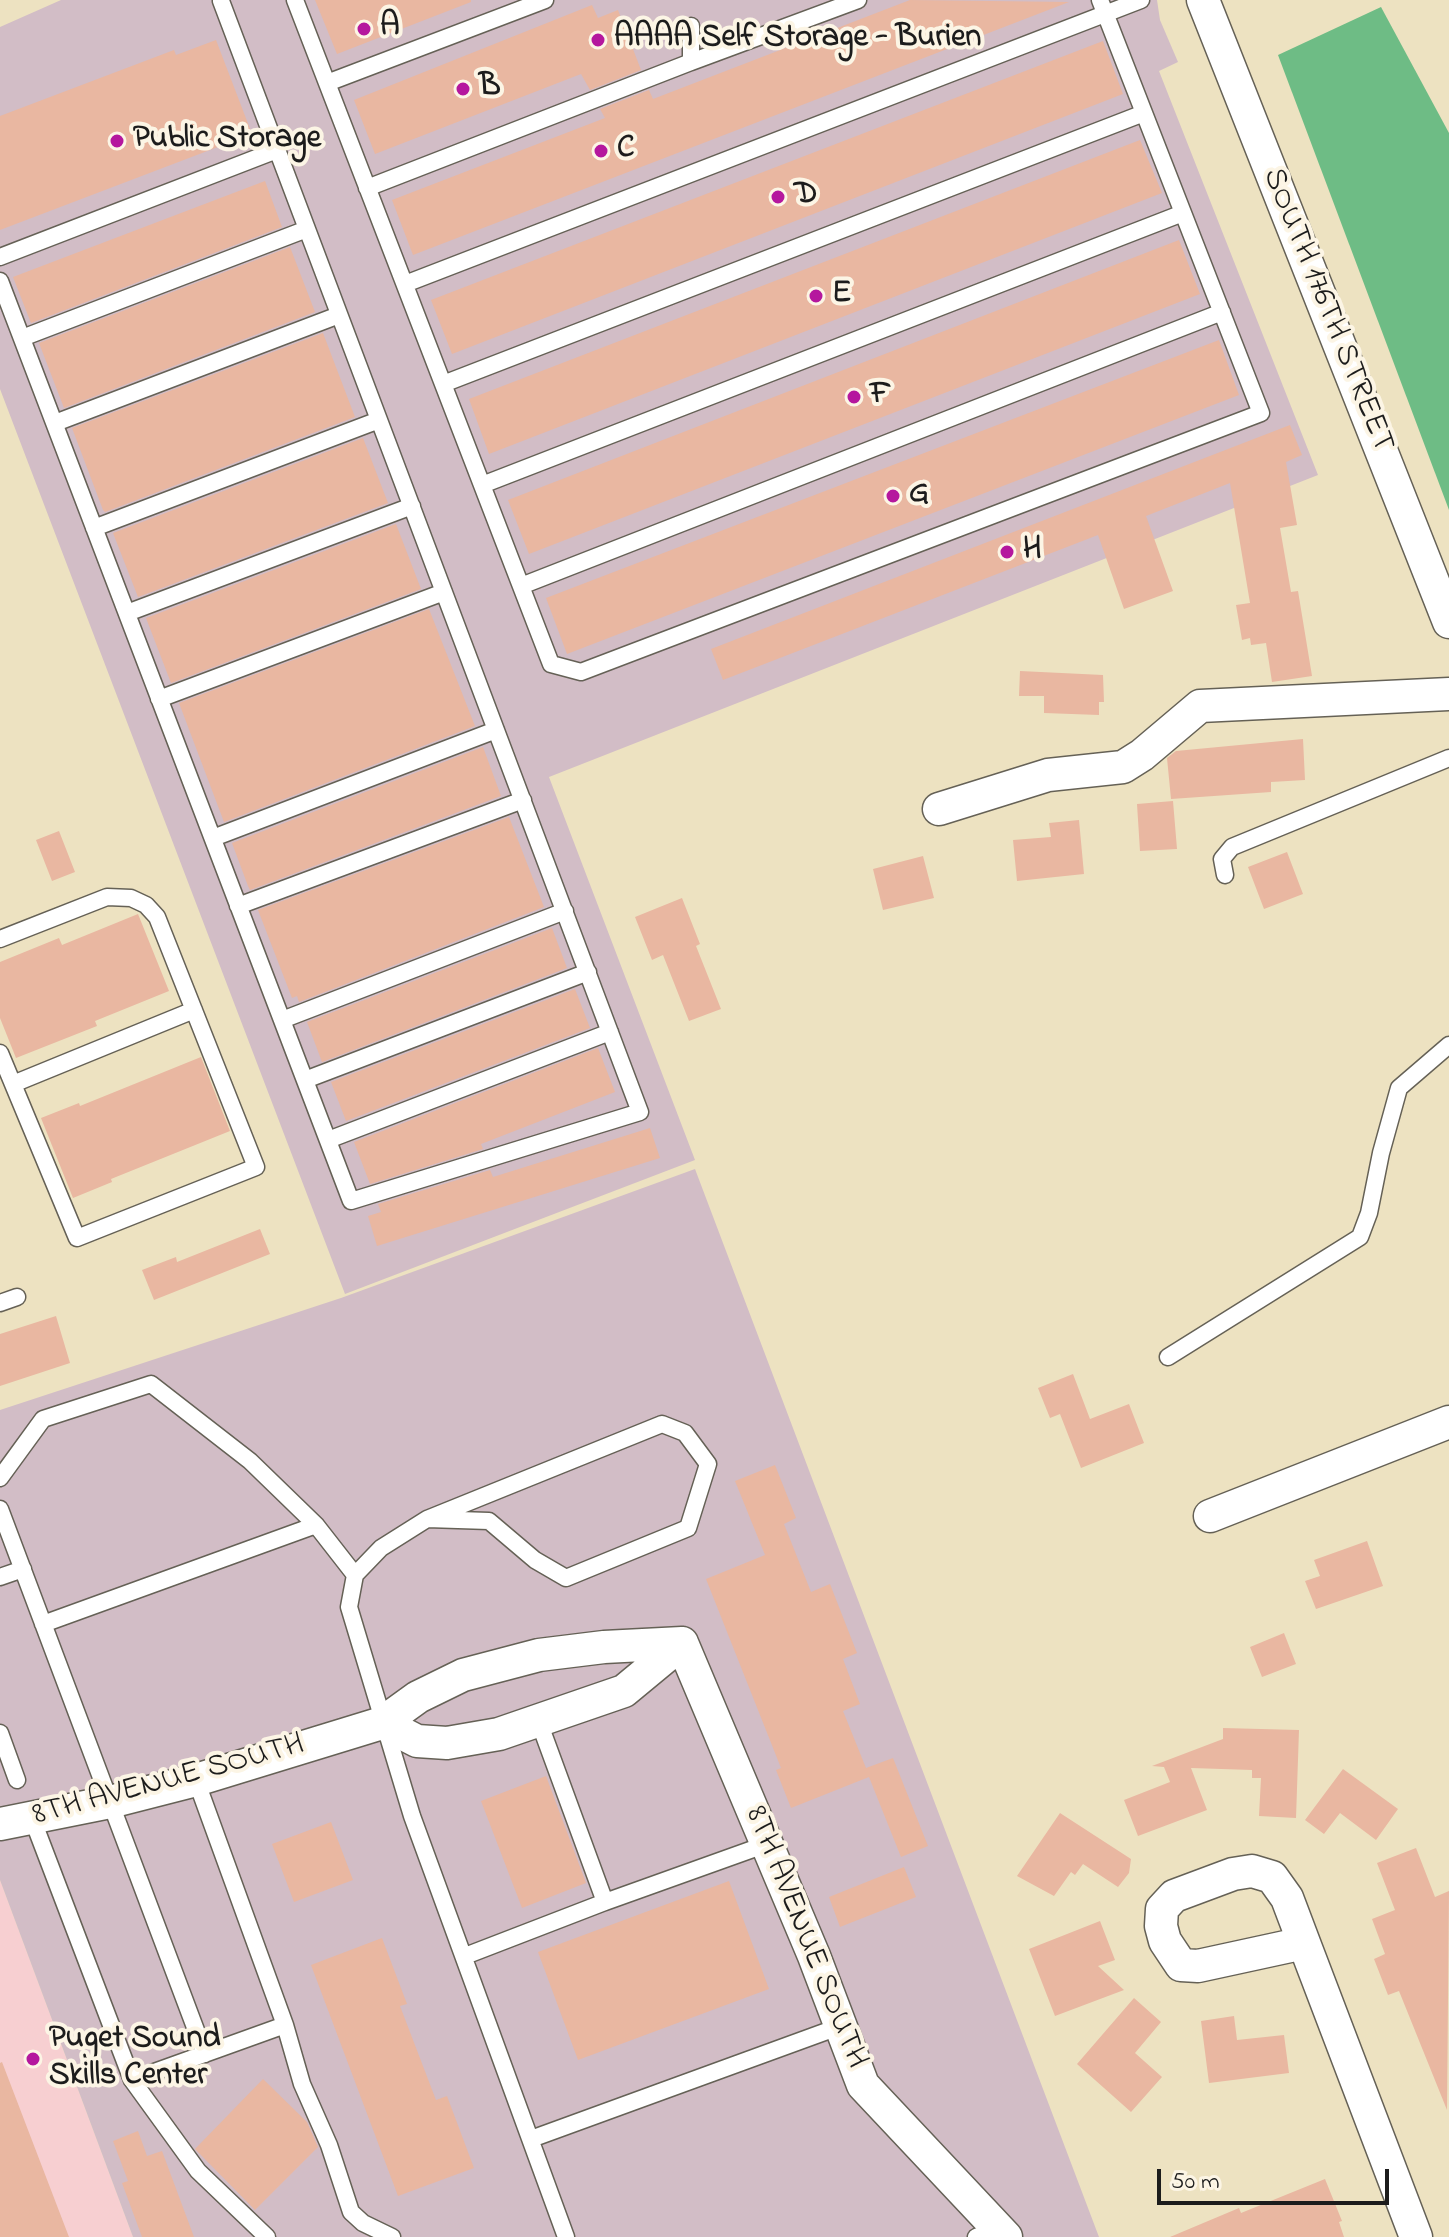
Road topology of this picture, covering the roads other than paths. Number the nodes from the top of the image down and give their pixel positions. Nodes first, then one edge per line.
1 (295, 0) edge
2 (545, 0) edge
3 (858, 0) edge
4 (1141, 0) edge
5 (1203, 0) edge
6 (221, 1) edge
7 (1102, 7) edge
8 (691, 26) dead end
9 (691, 62) junction
10 (327, 83) junction
11 (1144, 113) junction
12 (277, 150) junction
13 (367, 188) junction
14 (1183, 213) junction
15 (307, 229) junction
16 (0, 257) edge
17 (0, 281) edge
18 (405, 284) junction
19 (1222, 312) junction
20 (339, 315) junction
21 (22, 338) junction
22 (443, 384) junction
23 (379, 420) junction
24 (55, 423) junction
25 (482, 485) junction
26 (412, 506) junction
27 (94, 528) junction
28 (521, 586) junction
29 (444, 592) junction
30 (127, 613) junction
31 (1449, 622) edge
32 (1449, 694) edge
33 (159, 699) junction
34 (496, 730) junction
35 (1449, 758) edge
36 (523, 800) junction
37 (939, 809) dead end
38 (213, 838) junction
39 (1225, 875) dead end
40 (238, 906) junction
41 (565, 911) junction
42 (0, 939) edge
43 (588, 972) junction
44 (194, 1010) junction
45 (282, 1020) junction
46 (610, 1032) junction
47 (1449, 1045) edge
48 (0, 1053) edge
49 (305, 1080) junction
50 (13, 1084) junction
51 (328, 1140) junction
52 (17, 1297) dead end
53 (0, 1303) edge
54 (1168, 1357) dead end
55 (1449, 1422) edge
56 (0, 1478) edge
57 (0, 1509) edge
58 (1210, 1516) dead end
59 (427, 1519) junction
60 (316, 1525) junction
61 (23, 1569) junction
62 (355, 1575) junction
63 (0, 1577) edge
64 (43, 1624) junction
65 (682, 1643) junction
66 (539, 1722) junction
67 (382, 1723) junction
68 (0, 1733) edge
69 (17, 1780) dead end
70 (196, 1780) junction
71 (110, 1802) junction
72 (32, 1818) junction
73 (0, 1824) edge
74 (767, 1844) junction
75 (605, 1902) junction
76 (1304, 1943) dead end
77 (465, 1956) junction
78 (285, 2025) junction
79 (841, 2026) junction
80 (205, 2054) junction
81 (132, 2080) junction
82 (531, 2139) junction
83 (994, 2234) edge
84 (267, 2237) edge
85 (392, 2237) edge
86 (566, 2237) edge
87 (1416, 2237) edge

1 - 10 lane
2 - 10 lane
3 - 9 lane
4 - 7 lane
5 - 31 street, SOUTH 176TH STREET
6 - 12 lane
7 - 11 lane
7 - 18 lane
8 - 9 lane
9 - 13 lane
10 - 13 lane
11 - 14 lane
11 - 22 lane
12 - 15 lane
12 - 16 lane
13 - 18 lane
14 - 19 lane
14 - 25 lane
15 - 20 lane
15 - 21 lane
17 - 21 lane
18 - 22 lane
19 - 28 lane
19 - 28 lane
20 - 23 lane
20 - 24 lane
21 - 24 lane
22 - 25 lane
23 - 26 lane
23 - 27 lane
24 - 27 lane
25 - 28 lane
26 - 29 lane
26 - 30 lane
27 - 30 lane
29 - 33 lane
29 - 34 lane
30 - 33 lane
32 - 37 street
33 - 38 lane
34 - 36 lane
34 - 38 lane
35 - 39 lane
36 - 40 lane
36 - 41 lane
38 - 40 lane
40 - 45 lane
41 - 43 lane
41 - 45 lane
42 - 44 lane
43 - 46 lane
43 - 49 lane
44 - 50 lane
44 - 50 lane
45 - 49 lane
46 - 51 lane
46 - 51 lane
47 - 54 lane
48 - 50 lane
49 - 51 lane
52 - 53 lane
55 - 58 street
56 - 60 lane
57 - 61 lane
59 - 59 lane
59 - 62 lane
60 - 62 lane
60 - 64 lane
61 - 63 lane
61 - 64 lane
62 - 67 lane
64 - 71 lane
65 - 66 street
65 - 67 street, 8TH AVENUE SOUTH
65 - 74 street, 8TH AVENUE SOUTH
66 - 67 street
66 - 75 lane
67 - 70 street, 8TH AVENUE SOUTH
67 - 77 lane
68 - 69 lane
70 - 71 street, 8TH AVENUE SOUTH
70 - 78 lane
71 - 72 street, 8TH AVENUE SOUTH
71 - 80 lane
72 - 73 street, 8TH AVENUE SOUTH
72 - 81 lane
74 - 75 lane
74 - 79 street, 8TH AVENUE SOUTH
75 - 77 lane
76 - 87 street
77 - 82 lane
78 - 80 lane
78 - 85 lane
79 - 82 lane
79 - 83 street, 8TH AVENUE SOUTH
80 - 81 lane
81 - 84 lane
82 - 86 lane

